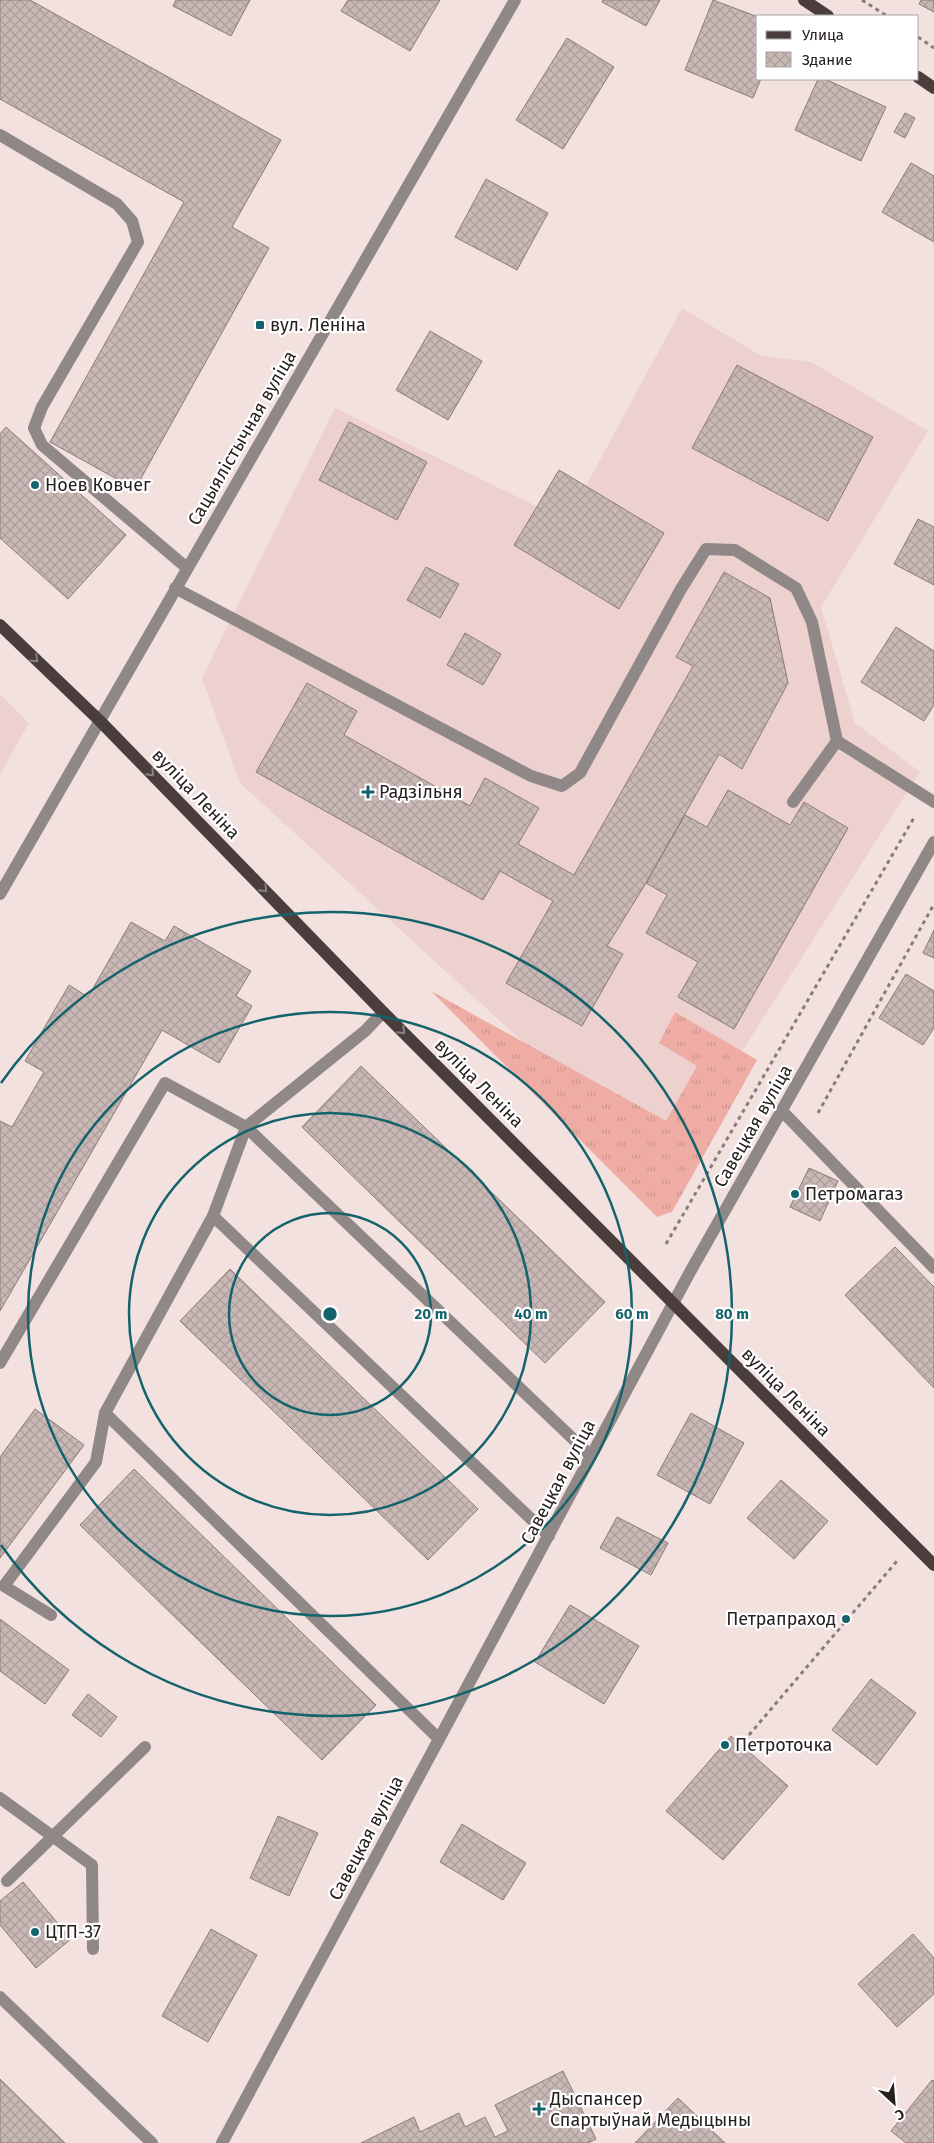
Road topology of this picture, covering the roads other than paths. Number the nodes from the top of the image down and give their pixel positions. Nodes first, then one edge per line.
1 (515, 0) edge
2 (804, 0) edge
3 (826, 15) edge
4 (919, 78) edge
5 (934, 88) edge
6 (0, 135) edge
7 (187, 568) junction
8 (175, 588) junction
9 (0, 625) edge
10 (99, 720) junction
11 (837, 741) junction
12 (930, 800) edge
13 (793, 802) dead end
14 (934, 842) edge
15 (0, 894) edge
16 (383, 1012) junction
17 (782, 1111) junction
18 (246, 1127) junction
19 (213, 1216) junction
20 (934, 1268) edge
21 (673, 1304) junction
22 (0, 1363) edge
23 (104, 1412) junction
24 (591, 1456) junction
25 (548, 1536) junction
26 (934, 1565) edge
27 (51, 1615) dead end
28 (439, 1739) junction
29 (145, 1747) dead end
30 (0, 1798) edge
31 (54, 1836) junction
32 (7, 1881) dead end
33 (93, 1949) dead end
34 (0, 1997) edge
35 (152, 2143) edge
36 (222, 2143) edge

1 - 7 street, Сацыялістычная вуліца
2 - 3 main road
4 - 5 main road
6 - 7 street
7 - 8 street, Сацыялістычная вуліца
8 - 10 street, Сацыялістычная вуліца
8 - 11 street
9 -> 10 main road, вуліца Леніна
10 - 15 street, Сацыялістычная вуліца
10 -> 16 main road, вуліца Леніна
11 - 12 street
11 - 13 street
14 - 17 street, Савецкая вуліца
16 - 18 street
16 -> 21 main road, вуліца Леніна
17 - 20 street
17 - 21 street, Савецкая вуліца
18 - 19 street
18 - 22 street
18 - 24 street
19 - 23 street
19 - 25 street
21 - 24 street, Савецкая вуліца
21 - 26 main road, вуліца Леніна
23 - 27 street
23 - 28 street
24 - 25 street, Савецкая вуліца
25 - 28 street, Савецкая вуліца
28 - 36 street, Савецкая вуліца
29 - 31 street
30 - 31 street
31 - 32 street
31 - 33 street
34 - 35 street

